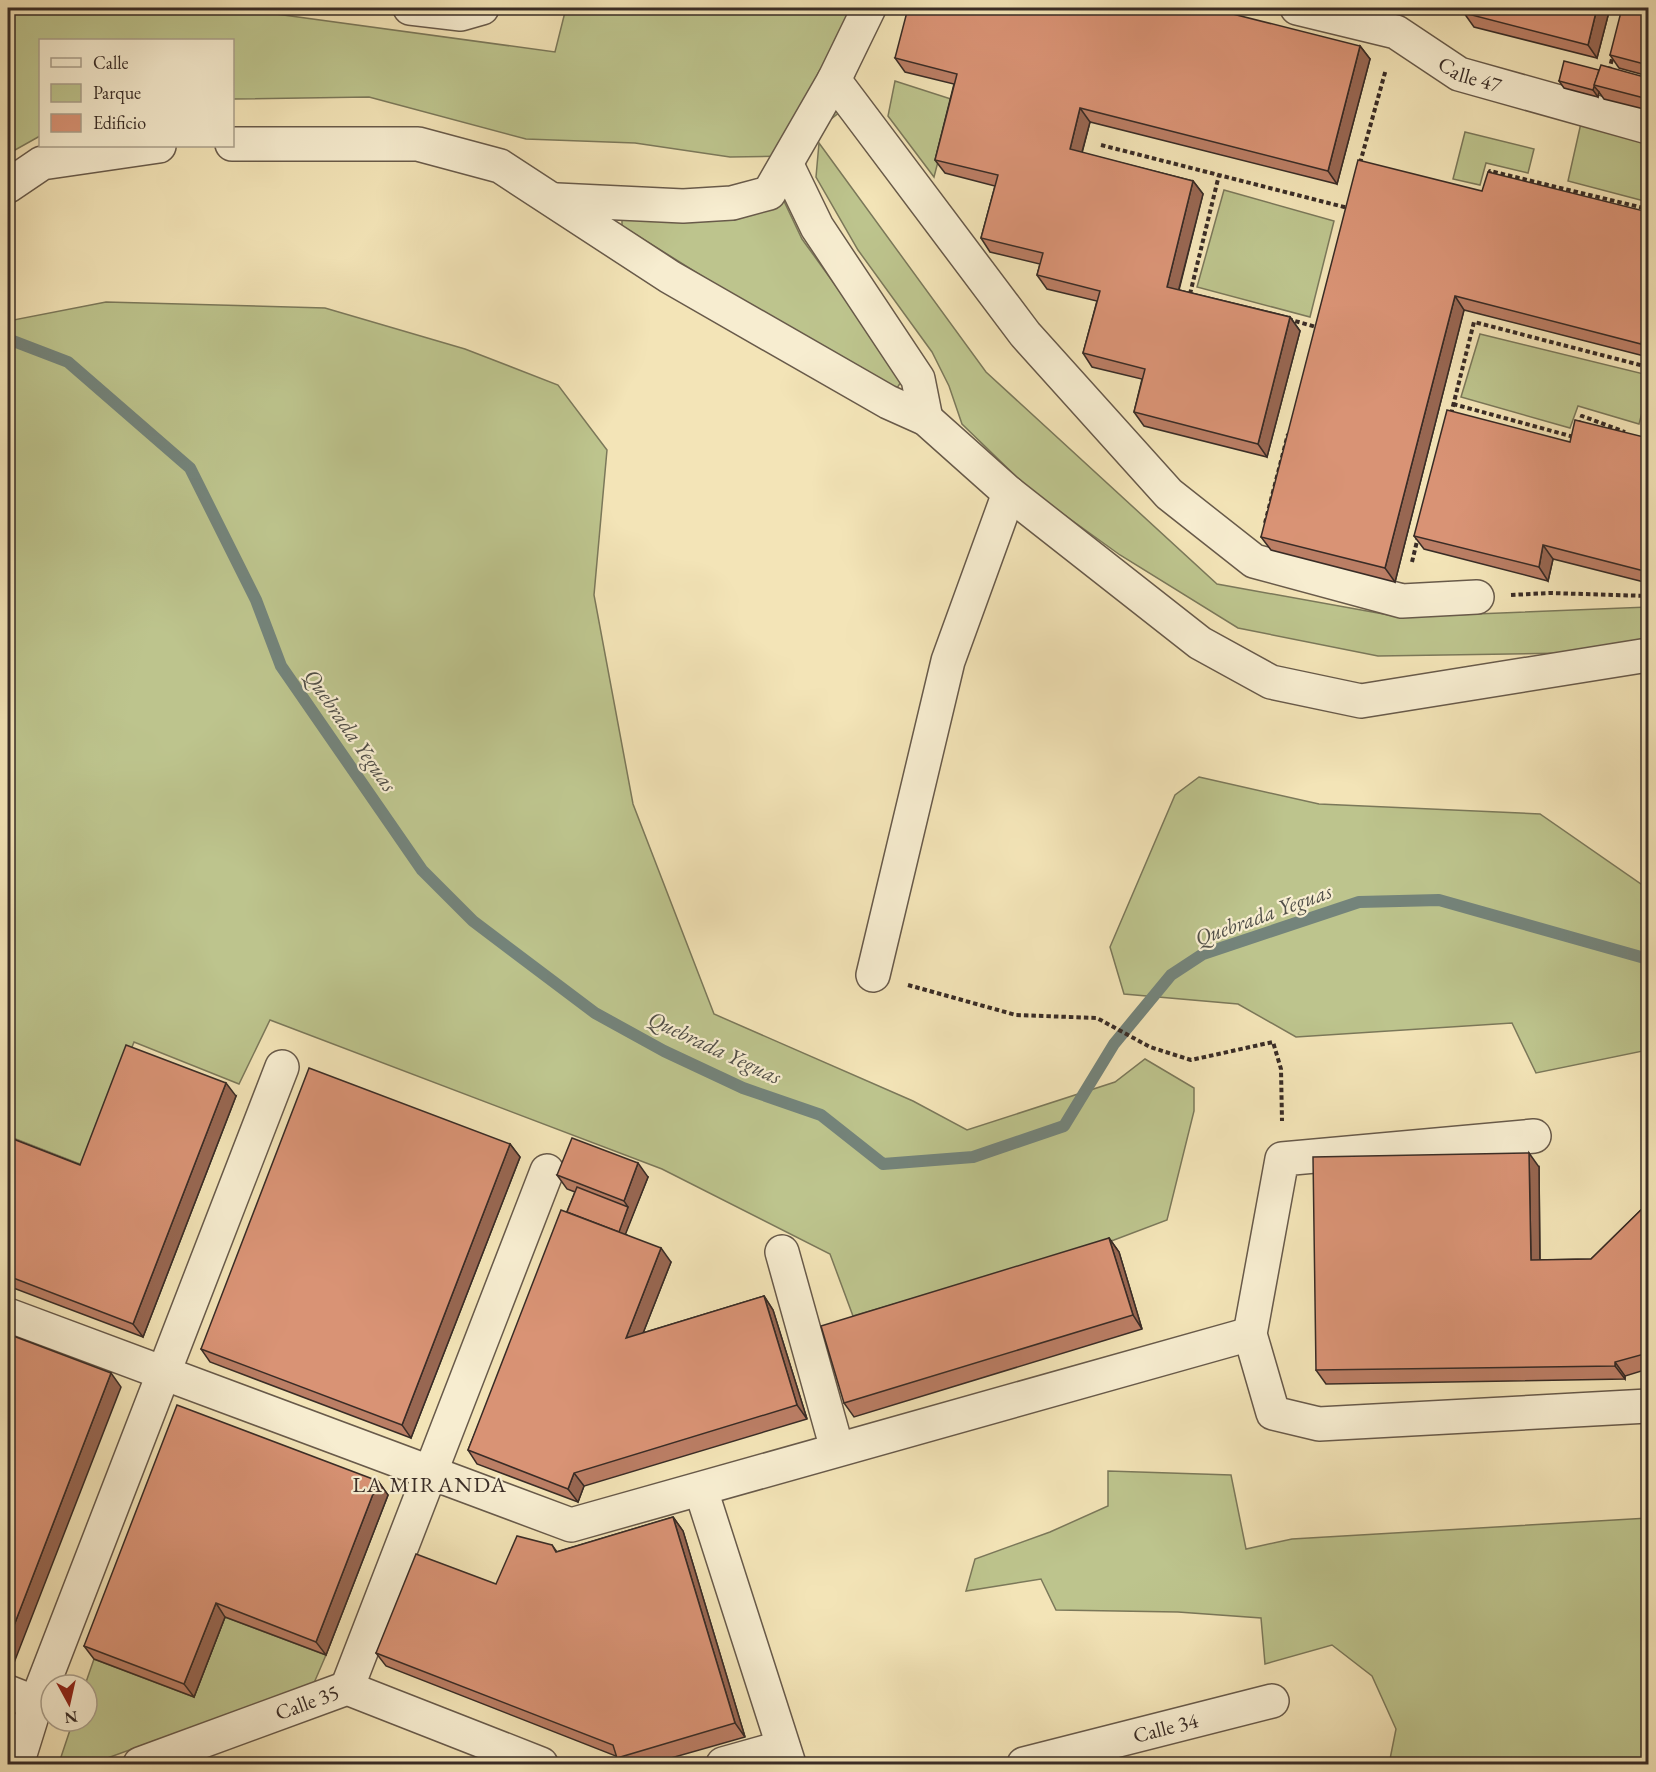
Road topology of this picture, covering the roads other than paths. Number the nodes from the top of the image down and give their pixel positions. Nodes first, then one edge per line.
1 (410, 8) edge
2 (482, 8) edge
3 (869, 8) edge
4 (1297, 8) edge
5 (834, 80) junction
6 (1648, 127) edge
7 (234, 144) edge
8 (152, 147) edge
9 (786, 165) junction
10 (8, 186) edge
11 (556, 200) junction
12 (926, 419) junction
13 (1009, 493) junction
14 (1477, 597) dead end
15 (1648, 655) edge
16 (873, 975) road end
17 (282, 1066) dead end
18 (1534, 1136) dead end
19 (547, 1171) dead end
20 (783, 1252) dead end
21 (8, 1315) edge
22 (1250, 1334) junction
23 (165, 1373) junction
24 (1648, 1406) edge
25 (837, 1449) junction
26 (430, 1474) junction
27 (701, 1490) junction
28 (347, 1688) junction
29 (22, 1697) edge
30 (1272, 1701) dead end
31 (786, 1756) edge
32 (17, 1764) edge
33 (140, 1764) edge
34 (542, 1764) edge
35 (723, 1764) edge
36 (1024, 1764) edge

1 - 2 street
3 - 5 street
4 - 6 street, Calle 47
5 - 9 street
5 - 14 street
7 - 11 street
8 - 10 street
9 - 11 street
9 - 12 street
11 - 12 street
12 - 13 street
13 - 15 street
13 - 16 street
17 - 23 street
18 - 22 street
19 - 26 street
20 - 25 street
21 - 23 street
22 - 24 street
22 - 25 street
23 - 26 street
23 - 29 street
25 - 27 street
26 - 27 street
26 - 28 street
27 - 31 street
28 - 33 street, Calle 35
28 - 34 street, Calle 35
29 - 32 street
30 - 36 street, Calle 34
31 - 35 street

